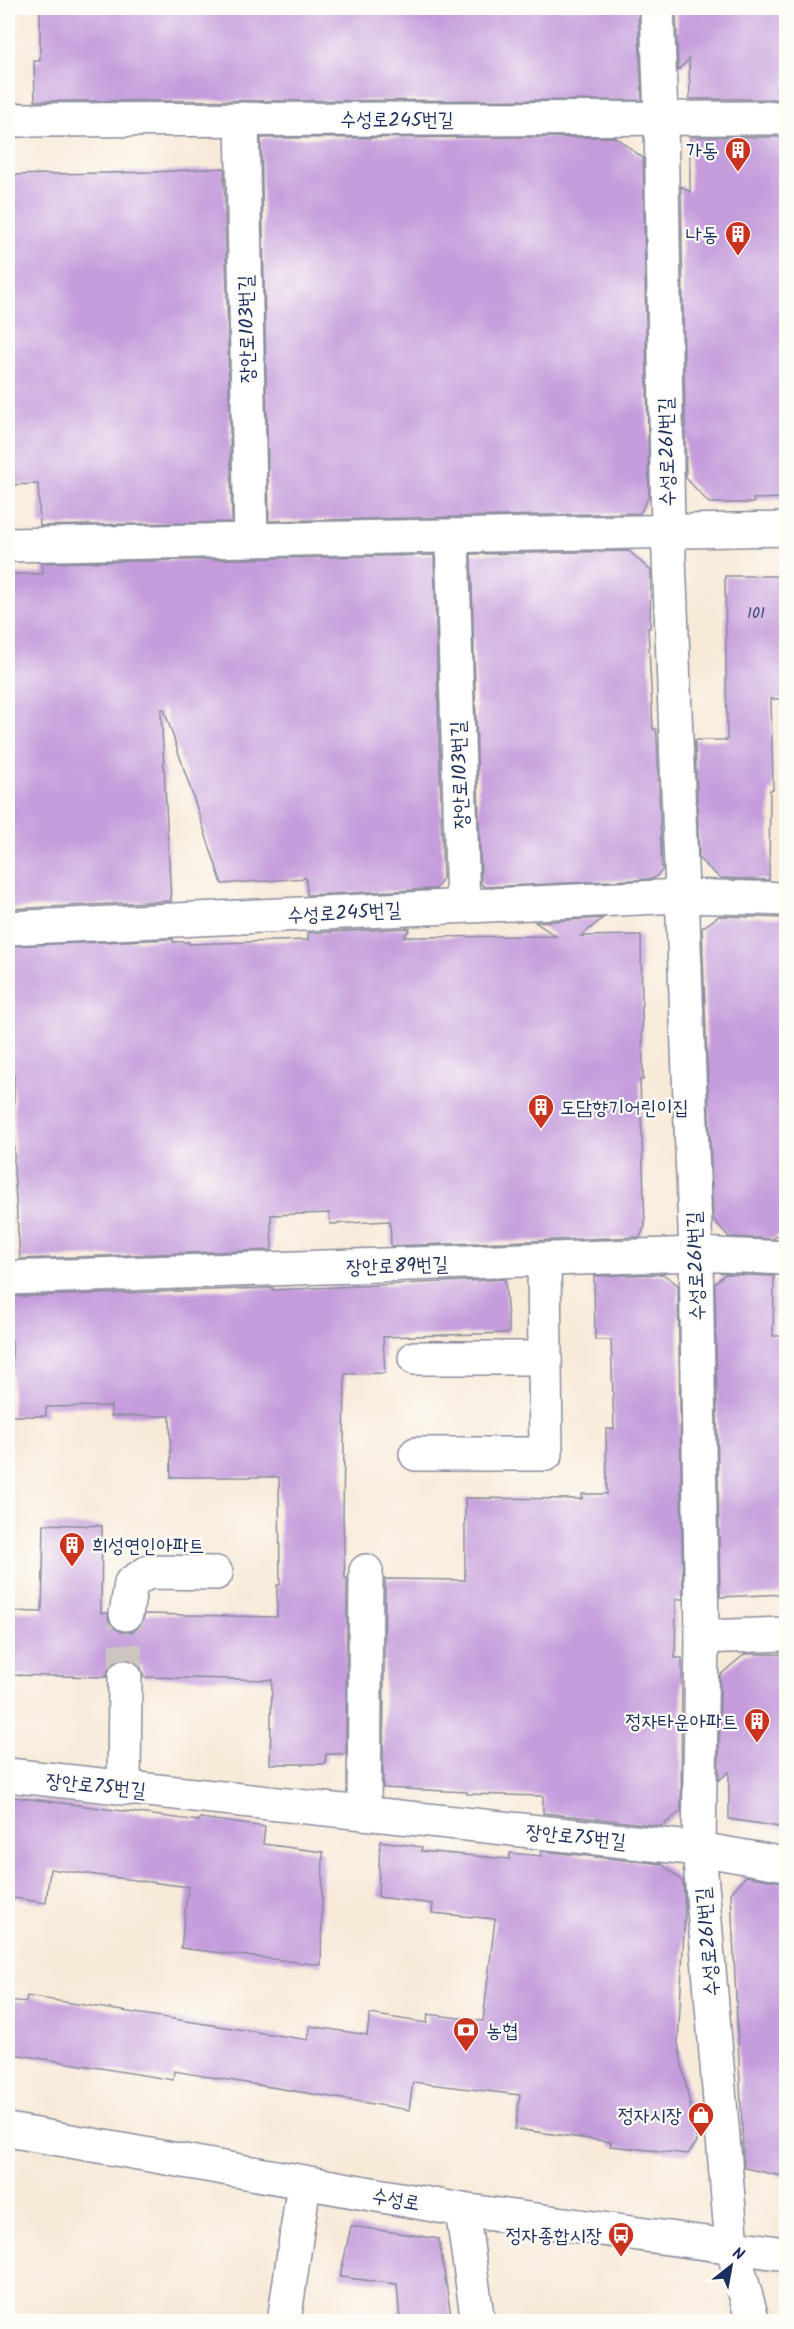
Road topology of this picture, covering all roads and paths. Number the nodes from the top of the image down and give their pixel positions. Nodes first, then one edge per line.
1 (657, 8) edge
2 (661, 118) junction
3 (786, 118) edge
4 (242, 119) junction
5 (8, 120) edge
6 (786, 529) edge
7 (668, 531) junction
8 (452, 536) junction
9 (251, 540) junction
10 (8, 545) edge
11 (681, 896) junction
12 (786, 899) edge
13 (463, 906) junction
14 (8, 927) edge
15 (696, 1254) junction
16 (786, 1258) edge
17 (544, 1260) junction
18 (8, 1278) edge
19 (415, 1358) dead end
20 (545, 1358) junction
21 (416, 1454) dead end
22 (366, 1571) dead end
23 (216, 1573) dead end
24 (126, 1614) tunnel mouth
25 (786, 1634) edge
26 (702, 1637) junction
27 (125, 1677) tunnel mouth
28 (8, 1775) edge
29 (124, 1788) junction
30 (364, 1813) junction
31 (699, 1849) junction
32 (786, 1864) edge
33 (8, 2130) edge
34 (304, 2183) junction
35 (462, 2210) junction
36 (732, 2246) junction
37 (786, 2254) edge
38 (284, 2322) edge
39 (478, 2322) edge
40 (753, 2322) edge

1 - 2 street, 수성로261번길
2 - 3 street, 수성로245번길
2 - 4 street, 수성로245번길
2 - 7 street, 수성로261번길
4 - 5 street, 수성로245번길
4 - 9 street, 장안로103번길
6 - 7 street
7 - 8 street
7 - 11 street, 수성로261번길
8 - 9 street
8 - 13 street, 장안로103번길
9 - 10 street
11 - 12 street
11 - 13 street, 수성로245번길
11 - 15 street, 수성로261번길
13 - 14 street, 수성로245번길
15 - 16 street, 장안로89번길
15 - 17 street, 장안로89번길
15 - 26 street, 수성로261번길
17 - 18 street, 장안로89번길
17 - 20 street
19 - 20 street
20 - 21 street
22 - 30 street
23 - 24 street
25 - 26 street
26 - 31 street, 수성로261번길
27 - 29 street
28 - 29 street, 장안로75번길
29 - 30 street, 장안로75번길
30 - 31 street, 장안로75번길
31 - 32 street, 장안로75번길
31 - 36 street, 수성로261번길
33 - 34 street, 수성로
34 - 35 street, 수성로
34 - 38 street
35 - 36 street, 수성로
35 - 39 street
36 - 37 street, 수성로
36 - 40 street, 수성로261번길

